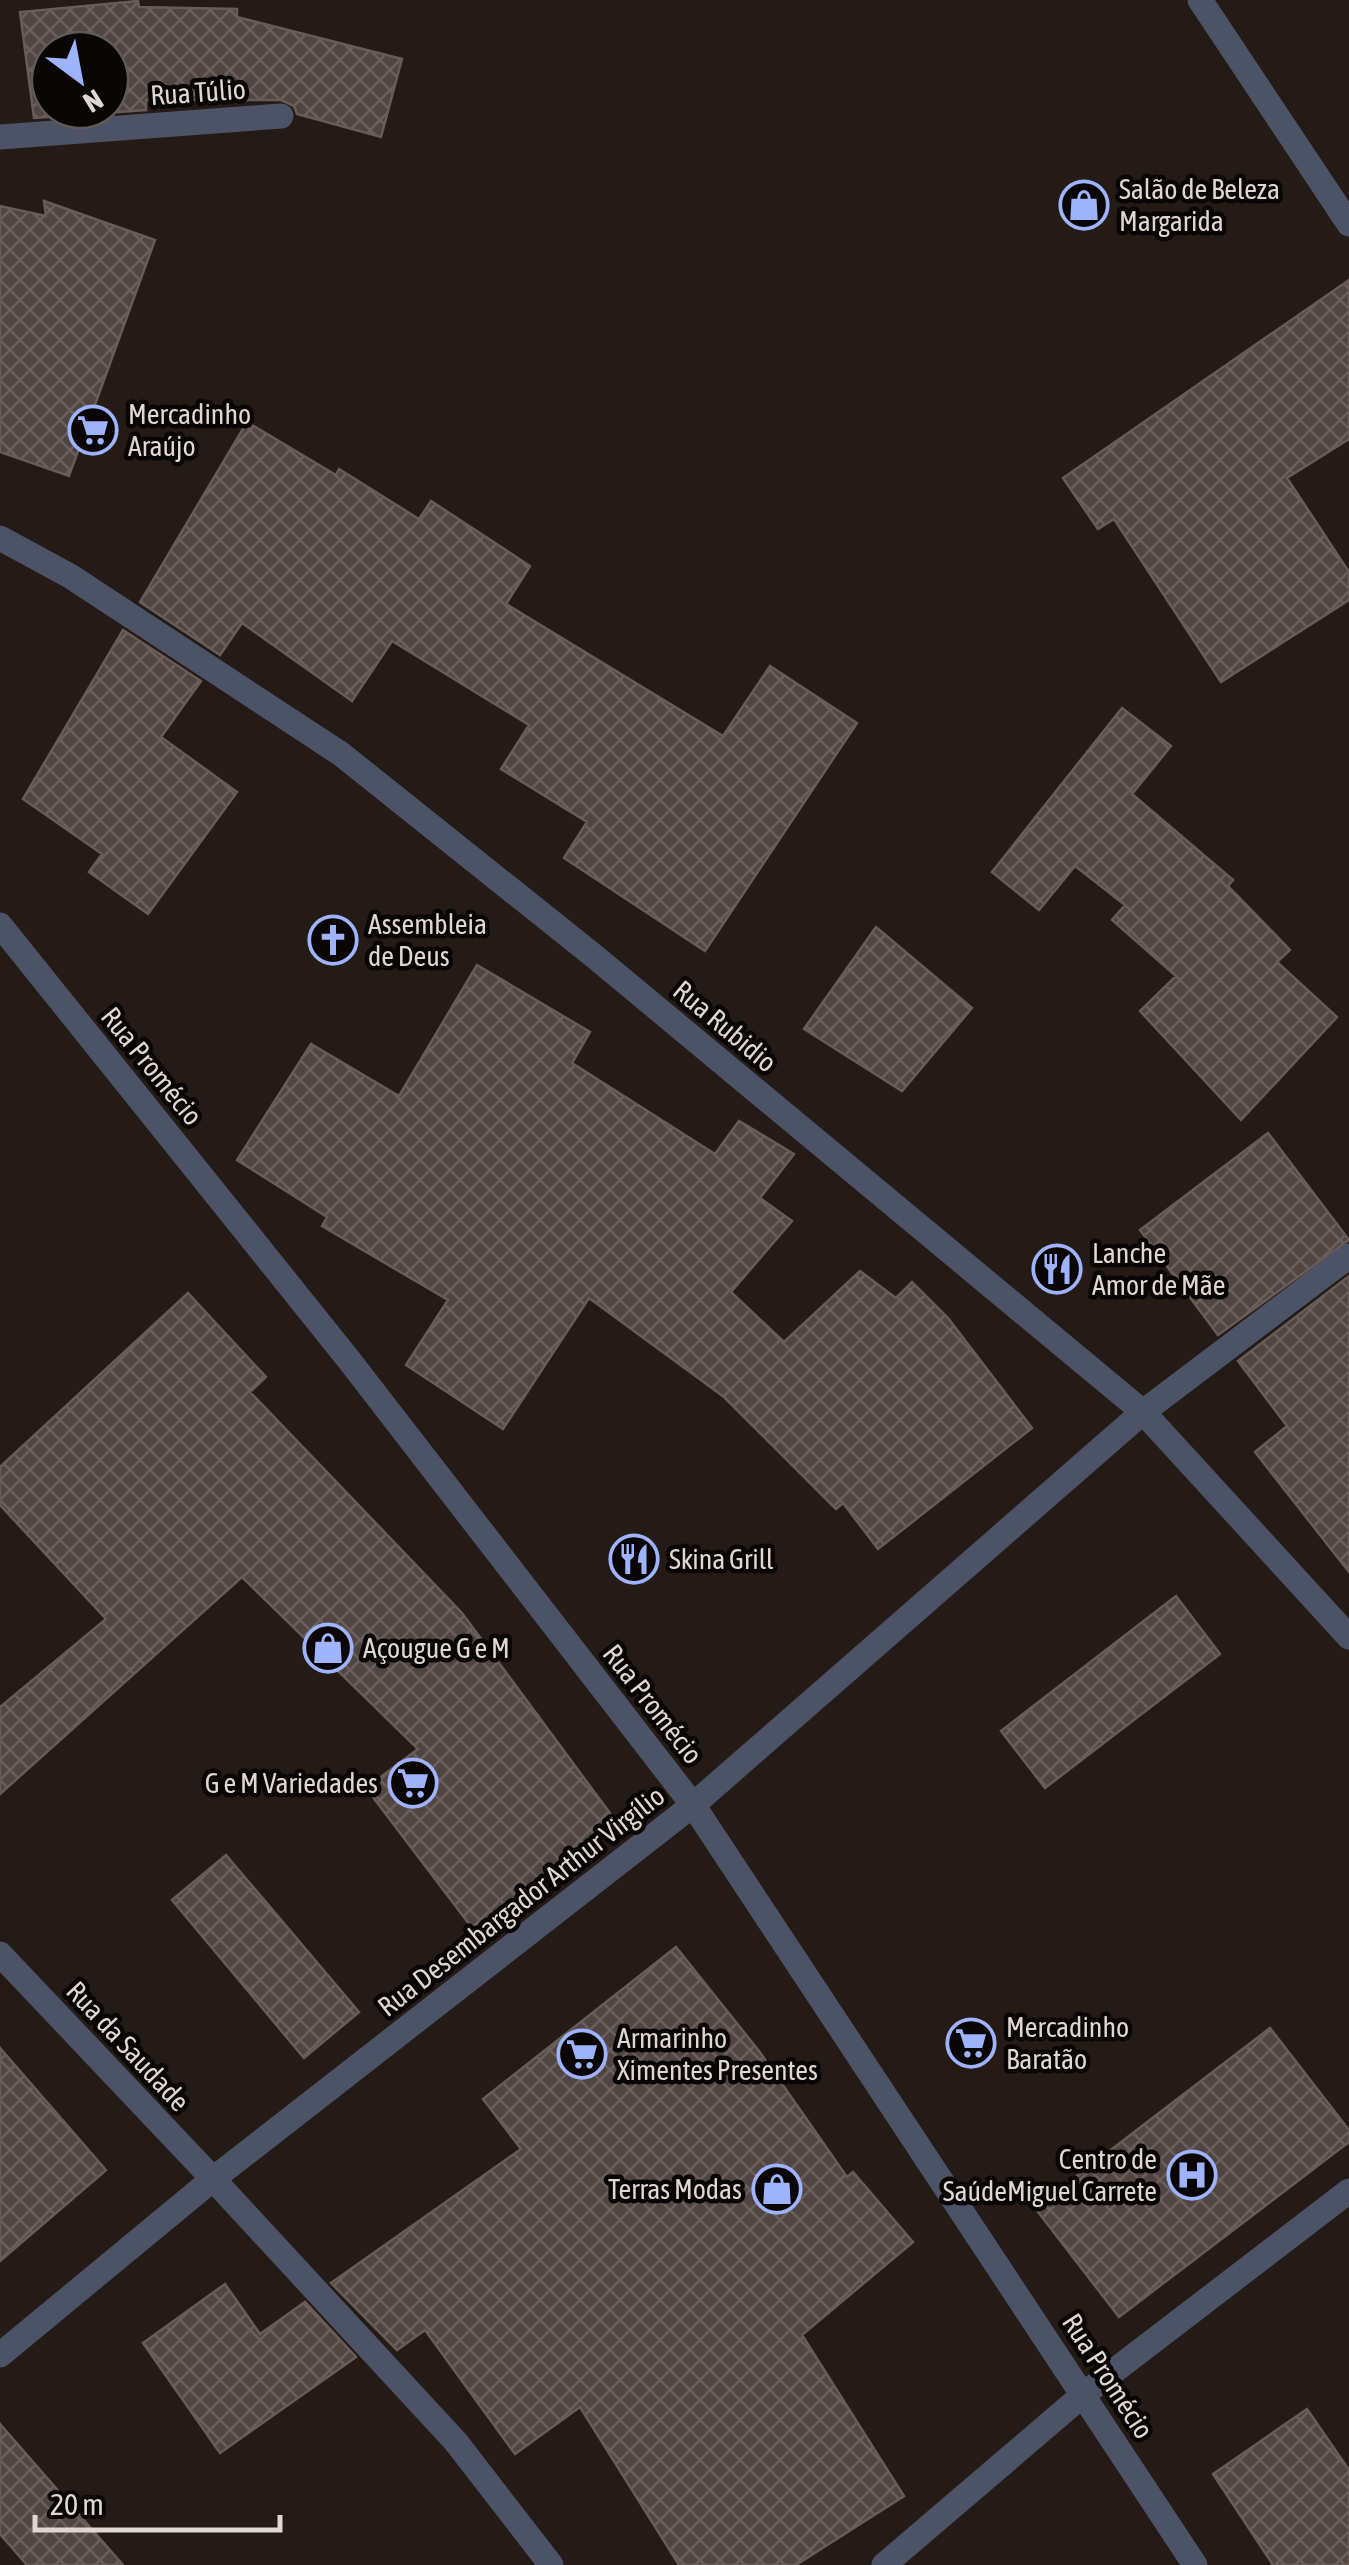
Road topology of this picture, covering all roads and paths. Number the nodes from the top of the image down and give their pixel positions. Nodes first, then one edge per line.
1 (1200, 0) edge
2 (282, 116) dead end
3 (0, 137) edge
4 (1349, 224) edge
5 (0, 538) edge
6 (0, 925) edge
7 (1349, 1256) edge
8 (1143, 1412) junction
9 (1349, 1637) edge
10 (693, 1805) junction
11 (0, 1954) edge
12 (212, 2179) junction
13 (1349, 2191) edge
14 (0, 2355) edge
15 (1084, 2394) junction
16 (551, 2565) edge
17 (884, 2565) edge
18 (1195, 2565) edge

1 - 4 street
2 - 3 street, Rua Túlio
5 - 8 street, Rua Rubidio
6 - 10 street, Rua Promécio
7 - 8 street, Rua Desembargador Arthur Virgílio
8 - 9 street, Rua Rubidio
8 - 10 street, Rua Desembargador Arthur Virgílio
10 - 12 street, Rua Desembargador Arthur Virgílio
10 - 15 street, Rua Promécio
11 - 12 street, Rua da Saudade
12 - 14 street, Rua Desembargador Arthur Virgílio
12 - 16 street, Rua da Saudade
13 - 15 street
15 - 17 street
15 - 18 street, Rua Promécio

